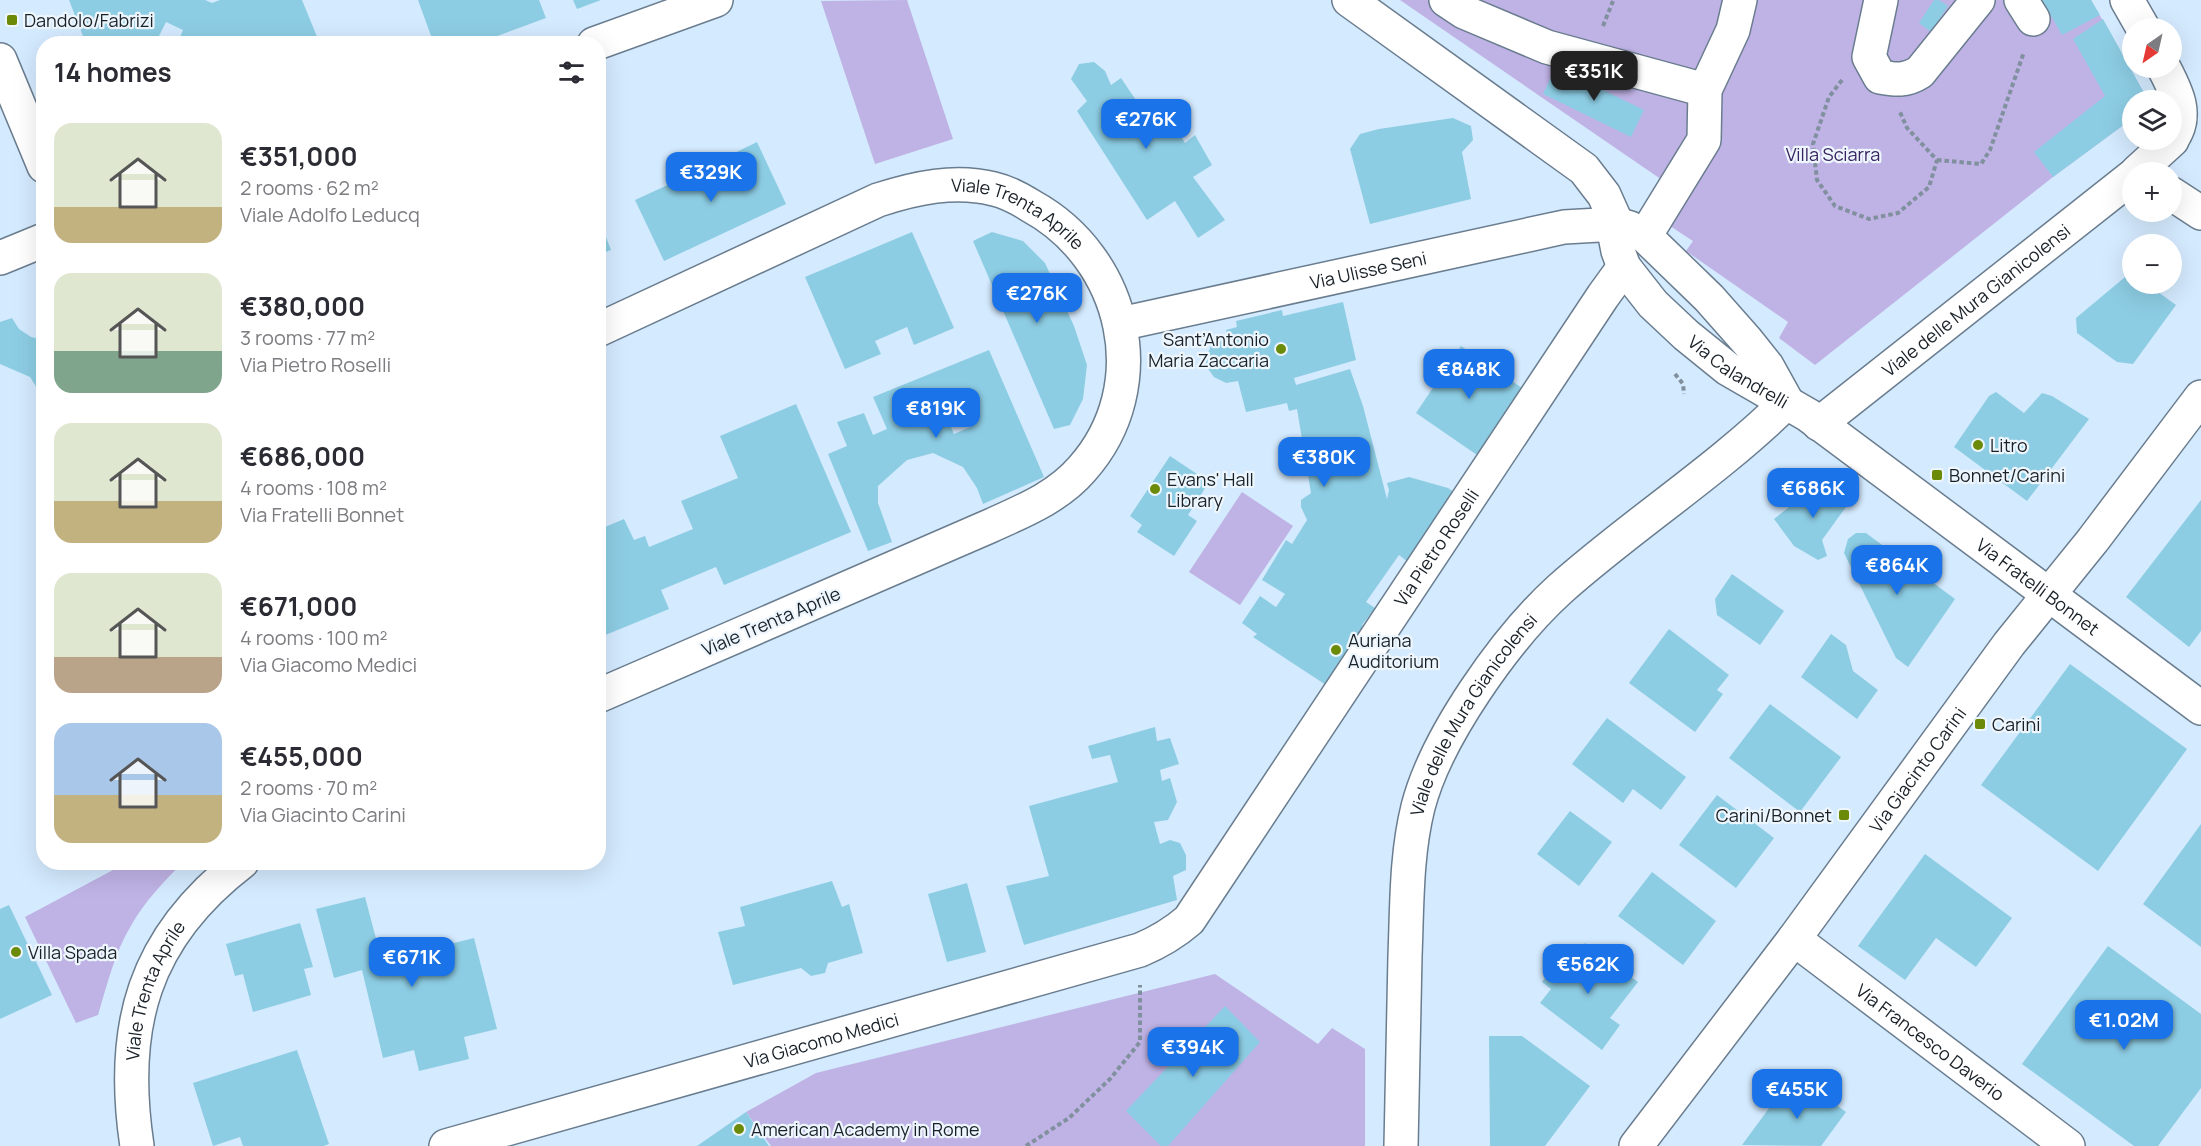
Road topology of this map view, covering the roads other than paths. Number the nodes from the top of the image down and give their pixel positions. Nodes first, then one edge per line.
1 (716, 0) edge
2 (1349, 0) edge
3 (1446, 0) edge
4 (1740, 0) edge
5 (1881, 0) edge
6 (1978, 0) edge
7 (2127, 0) edge
8 (2137, 18) edge
9 (606, 40) edge
10 (0, 60) edge
11 (1705, 90) junction
12 (36, 147) edge
13 (2161, 150) edge
14 (2148, 162) edge
15 (2122, 185) edge
16 (2182, 201) edge
17 (2201, 213) edge
18 (1631, 230) junction
19 (36, 243) edge
20 (0, 258) edge
21 (1624, 267) junction
22 (1120, 324) junction
23 (606, 326) edge
24 (2201, 397) edge
25 (1787, 402) junction
26 (1819, 424) junction
27 (2049, 593) junction
28 (606, 693) edge
29 (2201, 708) edge
30 (233, 870) edge
31 (1189, 920) joint
32 (1794, 939) junction
33 (137, 1146) edge
34 (446, 1146) edge
35 (1401, 1146) edge
36 (1636, 1146) edge
37 (2068, 1146) edge

1 - 9 street
2 - 18 street, Via Calandrelli
3 - 11 street
4 - 11 street
5 - 6 street
7 - 8 street
10 - 12 street
11 - 18 street
13 - 14 street
15 - 26 street, Viale delle Mura Gianicolensi
16 - 17 street
18 - 21 street, Via Calandrelli
18 - 22 street, Via Ulisse Seni
18 - 25 street, Via Calandrelli
19 - 20 street
21 - 25 street, Via Calandrelli
21 - 31 street, Via Pietro Roselli
22 - 23 street, Viale Trenta Aprile
22 - 28 street, Viale Trenta Aprile
24 - 27 street, Via Giacinto Carini
25 - 26 street, Via Fratelli Bonnet
25 - 35 street, Viale delle Mura Gianicolensi
26 - 27 street, Via Fratelli Bonnet
27 - 29 street, Via Fratelli Bonnet
27 - 32 street, Via Giacinto Carini
30 - 33 street, Viale Trenta Aprile
31 - 34 street, Via Giacomo Medici
32 - 36 street, Via Giacinto Carini
32 - 37 street, Via Francesco Daverio

